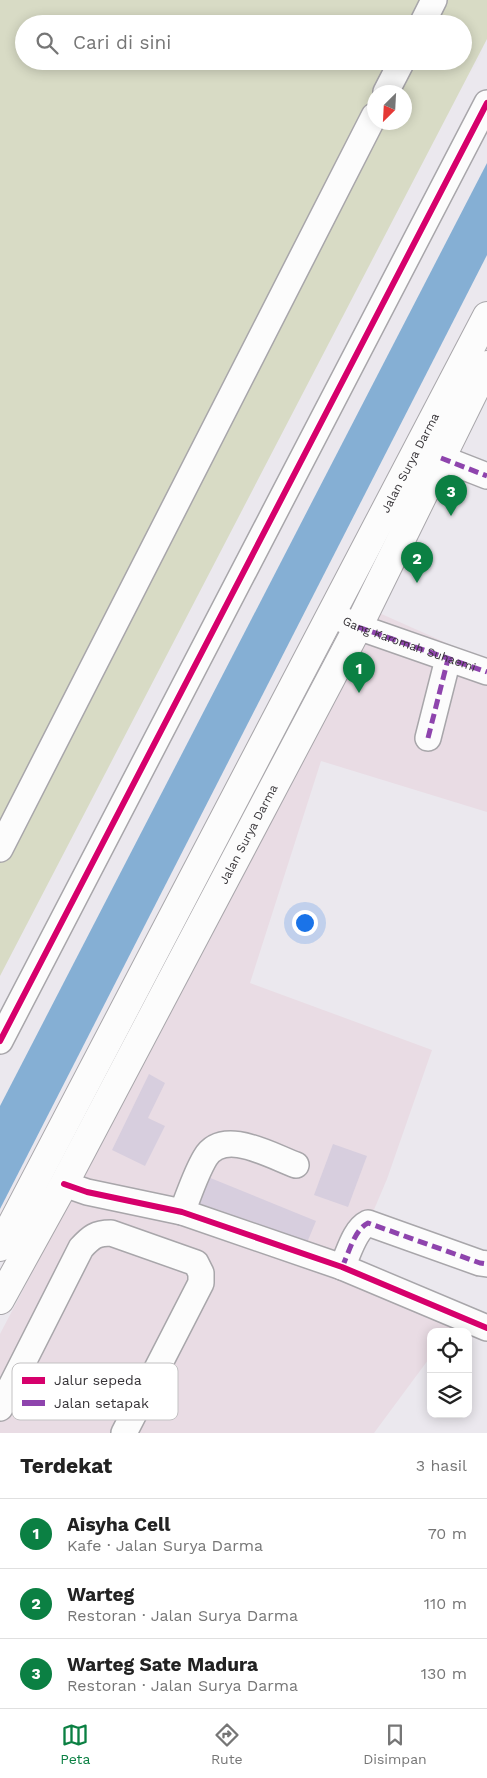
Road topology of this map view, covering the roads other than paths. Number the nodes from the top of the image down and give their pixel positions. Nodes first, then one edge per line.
1 (434, 0) edge
2 (426, 15) edge
3 (397, 70) edge
4 (390, 85) edge
5 (487, 103) edge
6 (367, 130) edge
7 (487, 316) edge
8 (487, 366) edge
9 (441, 458) junction
10 (487, 476) edge
11 (331, 614) junction
12 (358, 627) junction
13 (448, 659) junction
14 (487, 672) edge
15 (428, 738) dead end
16 (0, 849) edge
17 (0, 1041) edge
18 (296, 1165) dead end
19 (64, 1184) junction
20 (182, 1212) junction
21 (0, 1247) edge
22 (487, 1264) edge
23 (342, 1267) junction
24 (0, 1300) edge
25 (487, 1328) edge
26 (23, 1363) edge
27 (160, 1363) edge
28 (12, 1385) edge
29 (0, 1408) edge
30 (131, 1420) edge
31 (124, 1433) edge

1 - 2 street
3 - 4 street
5 - 17 street
6 - 16 street
7 - 11 main road, Jalan Surya Darma
8 - 9 main road, Jalan Surya Darma
9 - 10 street
9 - 12 main road, Jalan Surya Darma
11 - 12 street, Gang Karomah Suhaemi
11 - 21 main road, Jalan Surya Darma
12 - 13 street, Gang Karomah Suhaemi
12 - 19 main road, Jalan Surya Darma
13 - 14 street, Gang Karomah Suhaemi
13 - 15 street
18 - 20 street
19 - 20 street
19 - 24 main road, Jalan Surya Darma
20 - 23 street
22 - 23 street
23 - 25 street
26 - 27 street
28 - 29 street
30 - 31 street

